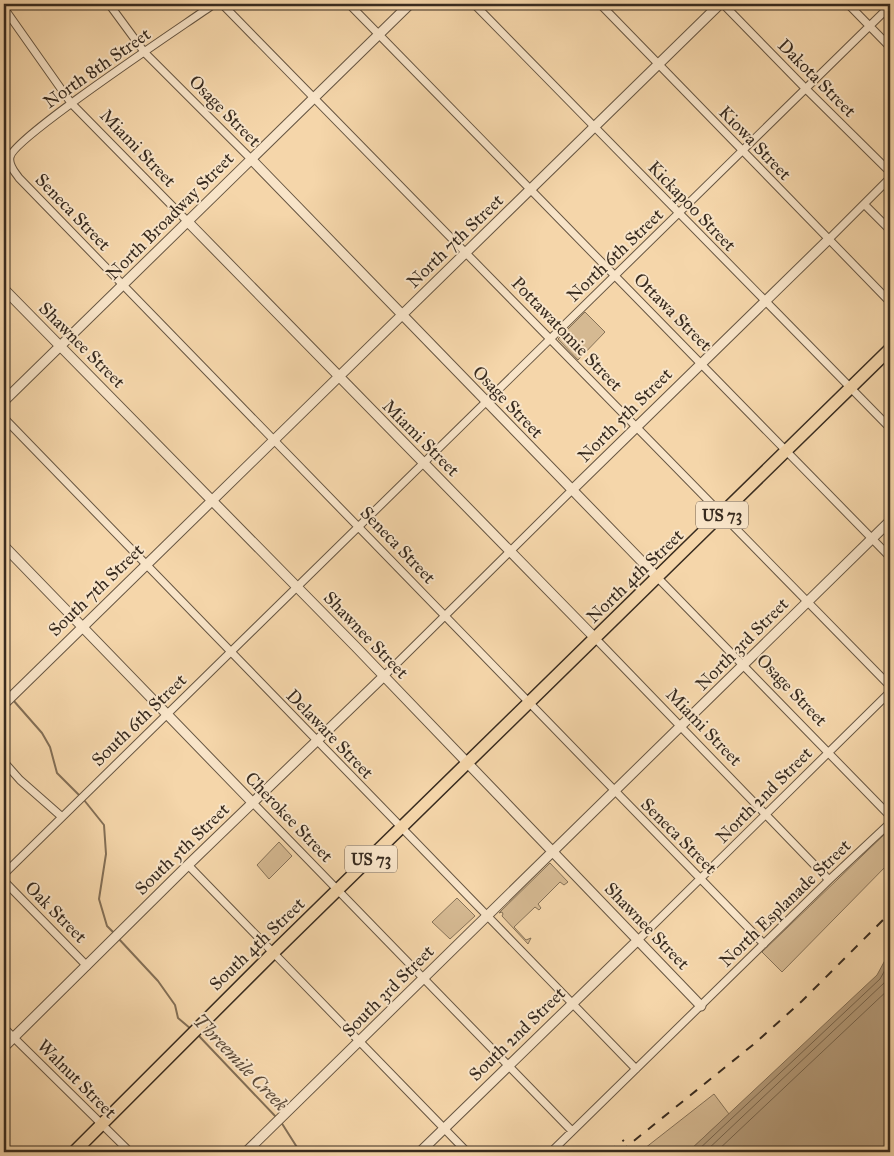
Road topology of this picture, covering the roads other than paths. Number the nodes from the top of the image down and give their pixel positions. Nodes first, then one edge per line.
1 (109, 4) edge
2 (214, 4) edge
3 (222, 4) edge
4 (349, 4) edge
5 (410, 4) edge
6 (474, 4) edge
7 (600, 4) edge
8 (721, 4) edge
9 (848, 4) edge
10 (890, 6) edge
11 (4, 8) edge
12 (870, 26) junction
13 (379, 34) junction
14 (890, 47) edge
15 (144, 53) junction
16 (659, 64) junction
17 (806, 89) junction
18 (314, 97) junction
19 (71, 103) junction
20 (595, 128) junction
21 (742, 150) junction
22 (251, 159) junction
23 (11, 166) joint
24 (890, 172) edge
25 (890, 178) edge
26 (532, 189) junction
27 (864, 204) junction
28 (679, 214) junction
29 (188, 222) junction
30 (890, 230) edge
31 (829, 240) junction
32 (466, 252) junction
33 (616, 276) junction
34 (124, 285) junction
35 (4, 289) edge
36 (766, 302) junction
37 (890, 302) edge
38 (401, 315) junction
39 (550, 338) junction
40 (60, 346) junction
41 (890, 349) edge
42 (702, 362) junction
43 (338, 377) junction
44 (850, 388) junction
45 (4, 401) edge
46 (485, 402) junction
47 (4, 418) edge
48 (636, 427) junction
49 (890, 428) edge
50 (275, 439) junction
51 (788, 451) junction
52 (424, 464) junction
53 (572, 490) junction
54 (212, 501) junction
55 (722, 515) junction
56 (890, 521) edge
57 (359, 525) junction
58 (872, 538) junction
59 (4, 546) edge
60 (511, 552) junction
61 (890, 557) edge
62 (146, 564) junction
63 (657, 577) junction
64 (297, 587) junction
65 (807, 602) junction
66 (446, 616) junction
67 (82, 626) junction
68 (596, 639) junction
69 (231, 652) junction
70 (744, 664) junction
71 (384, 676) junction
72 (890, 686) edge
73 (890, 692) edge
74 (530, 702) junction
75 (4, 704) edge
76 (167, 714) junction
77 (681, 726) junction
78 (316, 741) junction
79 (828, 752) junction
80 (4, 762) edge
81 (468, 764) junction
82 (614, 791) junction
83 (253, 803) junction
84 (766, 814) junction
85 (890, 816) edge
86 (62, 817) junction
87 (890, 823) edge
88 (402, 829) junction
89 (551, 852) junction
90 (188, 865) junction
91 (4, 874) edge
92 (700, 878) junction
93 (4, 880) edge
94 (829, 880) junction
95 (338, 890) junction
96 (487, 916) junction
97 (638, 940) junction
98 (764, 944) junction
99 (273, 953) junction
100 (87, 966) junction
101 (423, 980) junction
102 (572, 1003) junction
103 (702, 1006) junction
104 (4, 1028) edge
105 (14, 1037) junction
106 (359, 1042) junction
107 (4, 1047) edge
108 (507, 1065) junction
109 (636, 1069) junction
110 (102, 1124) junction
111 (443, 1128) junction
112 (572, 1131) junction
113 (74, 1152) edge
114 (130, 1152) edge
115 (246, 1152) edge
116 (420, 1152) edge
117 (467, 1152) edge
118 (551, 1152) edge

1 - 15 street, Osage Street
2 - 15 street, North 8th Street
3 - 18 street, Pottawatomie Street
4 - 13 street, Ottawa Street
5 - 13 street, North Broadway Street
6 - 20 street, Kickapoo Street
7 - 16 street, Kiowa Street
8 - 16 street, North 7th Street
8 - 17 street, Dakota Street
9 - 12 street
10 - 12 street, North 6th Street
11 - 19 street, Miami Street
12 - 14 street
12 - 17 street, North 6th Street
13 - 18 street, North Broadway Street
13 - 26 street, Ottawa Street
15 - 19 street, North 8th Street
15 - 22 street, Osage Street
16 - 20 street, North 7th Street
16 - 21 street, Kiowa Street
17 - 21 street, North 6th Street
17 - 24 street, Dakota Street
18 - 22 street, North Broadway Street
18 - 32 street, Pottawatomie Street
19 - 23 street, North 8th Street
19 - 29 street, Miami Street
20 - 26 street, North 7th Street
20 - 28 street, Kickapoo Street
21 - 28 street, North 6th Street
21 - 31 street, Kiowa Street
22 - 29 street, North Broadway Street
22 - 38 street, Osage Street
23 - 34 street, Seneca Street
25 - 27 street, North 5th Street
26 - 32 street, North 7th Street
26 - 33 street, Ottawa Street
27 - 30 street
27 - 31 street, North 5th Street
28 - 33 street, North 6th Street
28 - 36 street, Kickapoo Street
29 - 34 street, North Broadway Street
29 - 43 street, Miami Street
31 - 36 street, North 5th Street
31 - 37 street, Kiowa Street
32 - 38 street, North 7th Street
32 - 39 street, Pottawatomie Street
33 - 39 street, North 6th Street
33 - 42 street, Ottawa Street
34 - 40 street, North Broadway Street
34 - 50 street, Seneca Street
35 - 40 street, Shawnee Street
36 - 42 street, North 5th Street
36 - 44 street, Kickapoo Street
38 - 43 street, North 7th Street
38 - 46 street, Osage Street
39 - 46 street, North 6th Street
39 - 48 street, Pottawatomie Street
40 - 45 street, North Broadway Street
40 - 54 street, Shawnee Street
41 - 44 highway, North 4th Street / US 73
42 - 48 street, North 5th Street
42 - 51 street, Ottawa Street
43 - 50 street, North 7th Street
43 - 52 street, Miami Street
44 - 49 street, Kickapoo Street
44 - 51 highway, North 4th Street / US 73
46 - 52 street, North 6th Street
46 - 53 street, Osage Street
47 - 62 street, Delaware Street
48 - 53 street, North 5th Street
48 - 55 street, Pottawatomie Street
50 - 54 street, North 7th Street
50 - 57 street, Seneca Street
51 - 55 highway, North 4th Street / US 73
51 - 58 street, Ottawa Street
52 - 57 street, North 6th Street
52 - 60 street, Miami Street
53 - 60 street, North 5th Street
53 - 63 street, Osage Street
54 - 62 street, South 7th Street
54 - 64 street, Shawnee Street
55 - 63 highway, North 4th Street / US 73
55 - 65 street, Pottawatomie Street
56 - 58 street, North 3rd Street
57 - 64 street, North 6th Street
57 - 66 street, Seneca Street
58 - 61 street, Ottawa Street
58 - 65 street, North 3rd Street
59 - 67 street, Cherokee Street
60 - 66 street, North 5th Street
60 - 68 street, Miami Street
62 - 67 street, South 7th Street
62 - 69 street, Delaware Street
63 - 68 highway, North 4th Street / US 73
63 - 70 street, Osage Street
64 - 69 street, South 6th Street
64 - 71 street, Shawnee Street
65 - 70 street, North 3rd Street
65 - 72 street, Pottawatomie Street
66 - 71 street, North 5th Street
66 - 74 street, Seneca Street
67 - 75 street, South 7th Street
67 - 76 street, Cherokee Street
68 - 74 highway, North 4th Street / US 73
68 - 77 street, Miami Street
69 - 76 street, South 6th Street
69 - 78 street, Delaware Street
70 - 77 street, North 3rd Street
70 - 79 street, Osage Street
71 - 78 street, South 5th Street
71 - 81 street, Shawnee Street
73 - 79 street, North 2nd Street
74 - 81 highway, North 4th Street / US 73
74 - 82 street, Seneca Street
76 - 83 street, Cherokee Street
76 - 86 street, South 6th Street
77 - 82 street, North 3rd Street
77 - 84 street, Miami Street
78 - 83 street, South 5th Street
78 - 88 street, Delaware Street
79 - 84 street, North 2nd Street
79 - 85 street, Osage Street
80 - 86 street
81 - 88 highway, South 4th Street / US 73
81 - 89 street, Shawnee Street
82 - 89 street, North 3rd Street
82 - 92 street, Seneca Street
83 - 90 street, South 5th Street
83 - 95 street, Cherokee Street
84 - 92 street, North 2nd Street
84 - 94 street, Miami Street
86 - 91 street, South 6th Street
87 - 94 street, North Esplanade Street
88 - 95 highway, South 4th Street / US 73
88 - 96 street, Delaware Street
89 - 96 street, South 3rd Street
89 - 97 street, Shawnee Street
90 - 99 street
90 - 100 street, South 5th Street
92 - 97 street, North 2nd Street
92 - 98 street, Seneca Street
93 - 100 street, Oak Street
94 - 98 street, North Esplanade Street
95 - 99 highway, South 4th Street / US 73
95 - 101 street, Cherokee Street
96 - 101 street, South 3rd Street
96 - 102 street, Delaware Street
97 - 102 street, South 2nd Street
97 - 103 street, Shawnee Street
98 - 103 street, North Esplanade Street
99 - 106 street
99 - 110 highway, South 4th Street / US 73
100 - 105 street, South 5th Street
101 - 106 street, South 3rd Street
101 - 108 street, Cherokee Street
102 - 108 street, South 2nd Street
102 - 109 street, Delaware Street
103 - 109 street, North Esplanade Street
104 - 105 street, Walnut Street
105 - 107 street, South 5th Street
105 - 110 street, Walnut Street
106 - 111 street
106 - 115 street, South 3rd Street
108 - 111 street, South 2nd Street
108 - 112 street, Cherokee Street
109 - 112 street, North Esplanade Street
110 - 113 highway, South 4th Street / US 73
110 - 114 street, Walnut Street
111 - 116 street, South 2nd Street
111 - 117 street
112 - 118 street, North Esplanade Street

